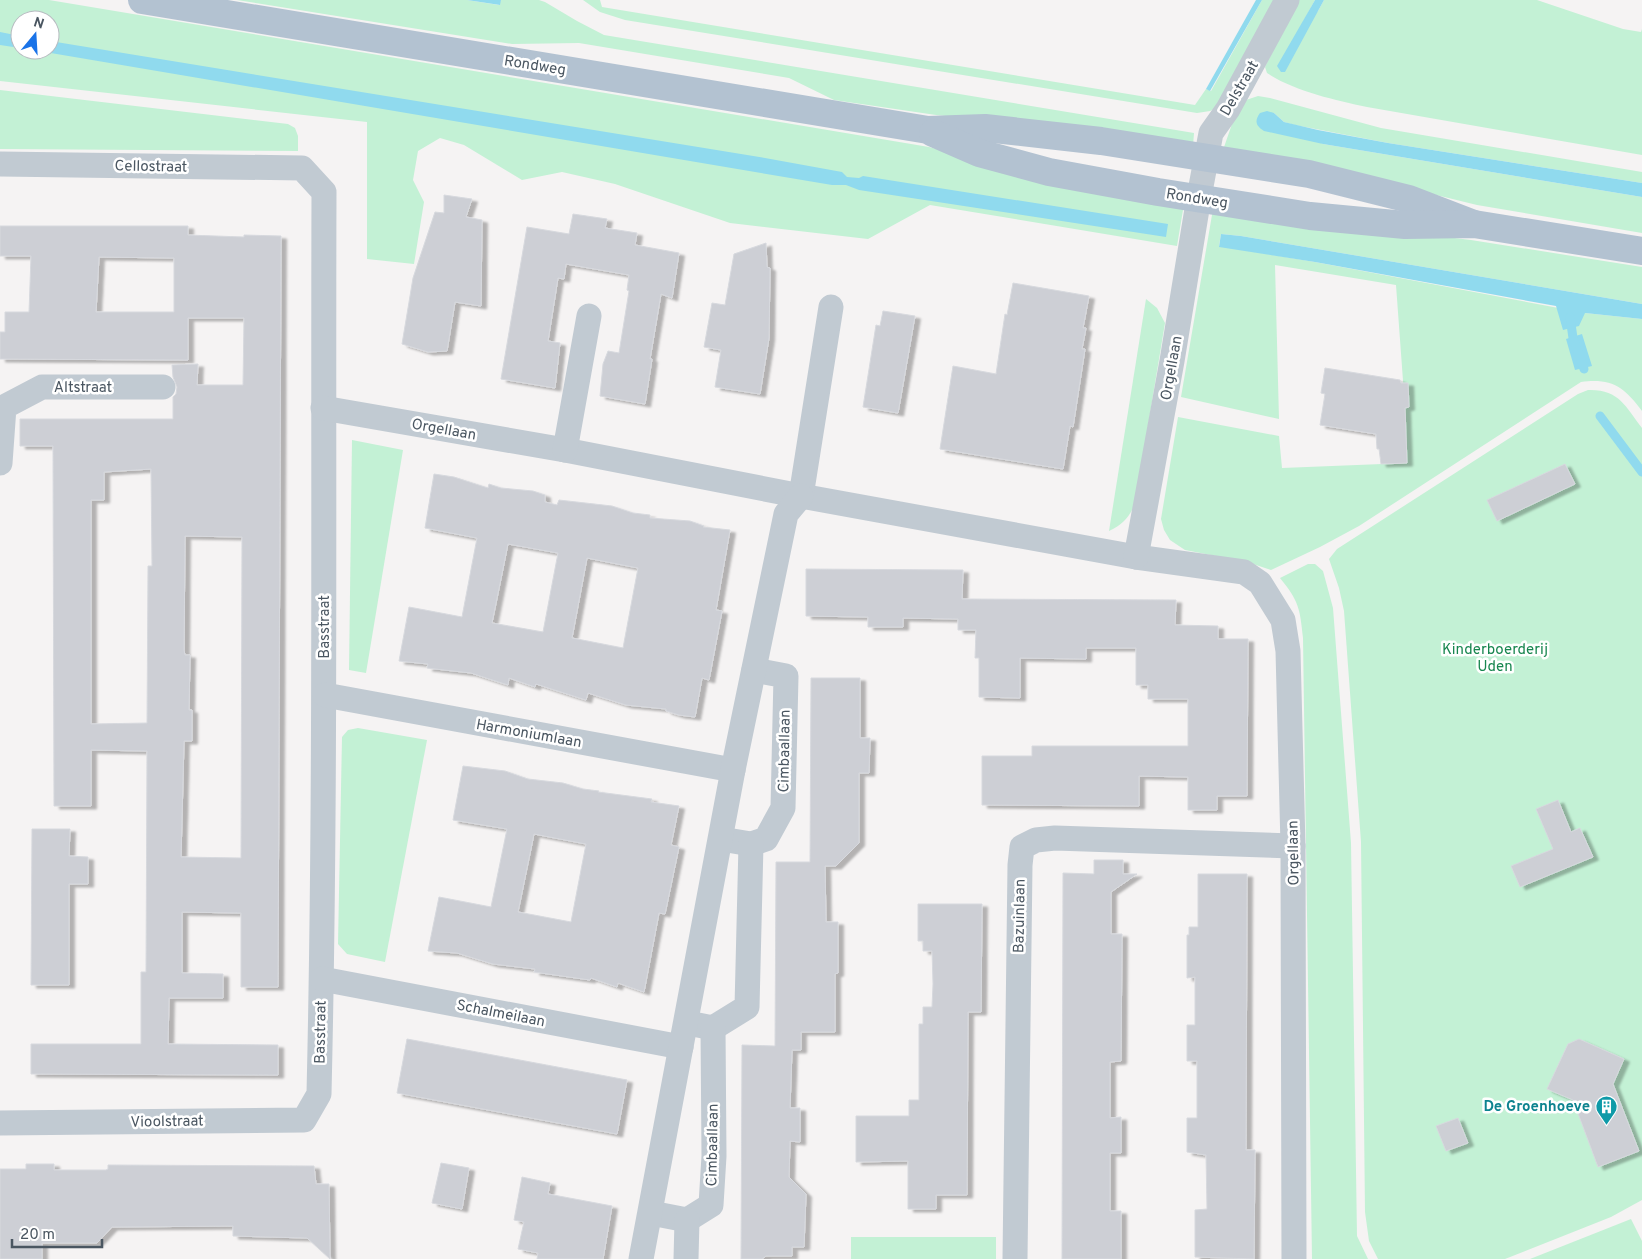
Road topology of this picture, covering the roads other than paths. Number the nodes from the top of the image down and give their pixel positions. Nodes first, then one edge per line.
1 (142, 0) edge
2 (1288, 0) edge
3 (928, 130) junction
4 (0, 164) edge
5 (302, 168) joint
6 (1202, 178) junction
7 (1474, 224) junction
8 (1642, 251) edge
9 (830, 307) dead end
10 (589, 316) dead end
11 (163, 387) dead end
12 (323, 408) junction
13 (565, 450) junction
14 (0, 463) edge
15 (801, 496) junction
16 (1136, 557) junction
17 (754, 670) junction
18 (325, 695) junction
19 (733, 770) junction
20 (721, 839) junction
21 (751, 844) junction
22 (1293, 846) junction
23 (322, 979) junction
24 (713, 1028) junction
25 (683, 1035) junction
26 (319, 1094) joint
27 (0, 1123) edge
28 (650, 1213) junction
29 (687, 1220) junction
30 (641, 1259) edge
31 (686, 1259) edge
32 (1015, 1259) edge
33 (1294, 1259) edge

1 - 3 main road, Rondweg
2 - 6 street, Delstraat
3 - 6 main road, Rondweg
3 - 6 main road, Rondweg
4 - 5 street, Cellostraat
5 - 12 street, Basstraat
6 - 7 main road, Rondweg
6 - 7 main road, Rondweg
6 - 16 street, Orgellaan
7 - 8 main road, Rondweg
9 - 15 street
10 - 13 street
11 - 14 street, Altstraat
12 - 13 street, Orgellaan
12 - 18 street, Basstraat
13 - 15 street, Orgellaan
15 - 16 street, Orgellaan
15 - 17 street
16 - 22 street, Orgellaan
17 - 19 street
17 - 21 street, Cimbaallaan
18 - 19 street, Harmoniumlaan
18 - 23 street, Basstraat
19 - 20 street
20 - 21 street
20 - 25 street
21 - 24 street
22 - 32 street, Bazuinlaan
22 - 33 street, Orgellaan
23 - 25 street, Schalmeilaan
23 - 26 street, Basstraat
24 - 25 street
24 - 29 street, Cimbaallaan
25 - 28 street
26 - 27 street, Vioolstraat
28 - 29 street
28 - 30 street
29 - 31 street

